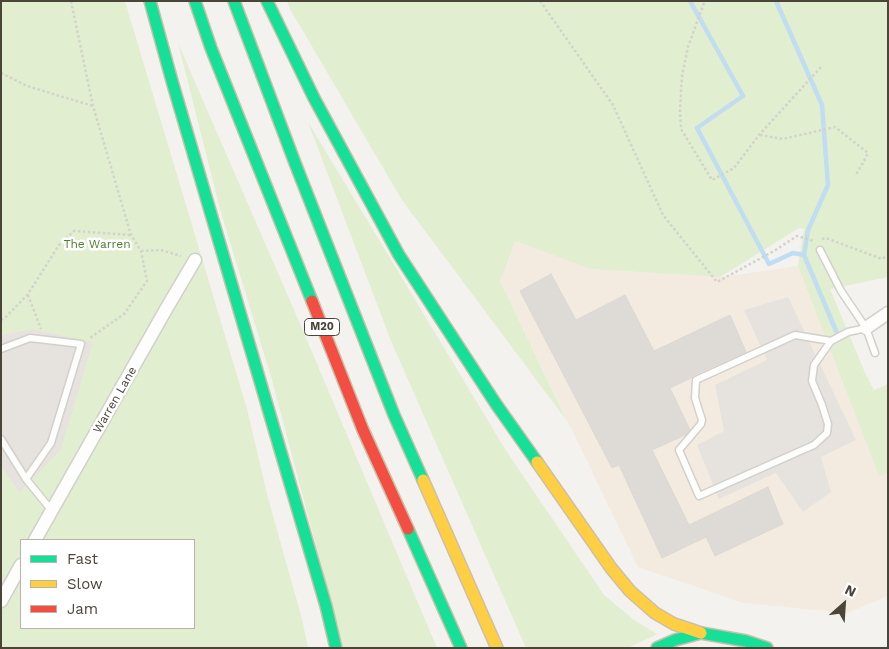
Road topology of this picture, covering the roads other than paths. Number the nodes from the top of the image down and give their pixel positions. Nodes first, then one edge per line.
1 (150, 1) edge
2 (195, 1) edge
3 (234, 1) edge
4 (267, 1) edge
5 (820, 250) dead end
6 (195, 260) road end
7 (888, 313) edge
8 (866, 328) junction
9 (831, 341) junction
10 (1, 349) edge
11 (875, 353) dead end
12 (1, 439) edge
13 (26, 479) junction
14 (52, 511) junction
15 (36, 539) edge
16 (20, 567) edge
17 (1, 601) edge
18 (701, 633) junction
19 (336, 648) edge
20 (460, 648) edge
21 (497, 648) edge
22 (657, 648) edge
23 (767, 648) edge

1 - 19 highway
2 - 20 highway, M20
3 - 21 highway, M20
4 - 18 highway
5 - 8 lane
6 - 14 street, Warren Lane
7 - 8 street
8 - 9 lane
8 - 11 lane
9 - 9 lane
10 - 13 lane
12 - 13 lane
13 - 14 lane
14 - 15 street, Warren Lane
16 - 17 street
18 - 22 highway
18 - 23 highway

